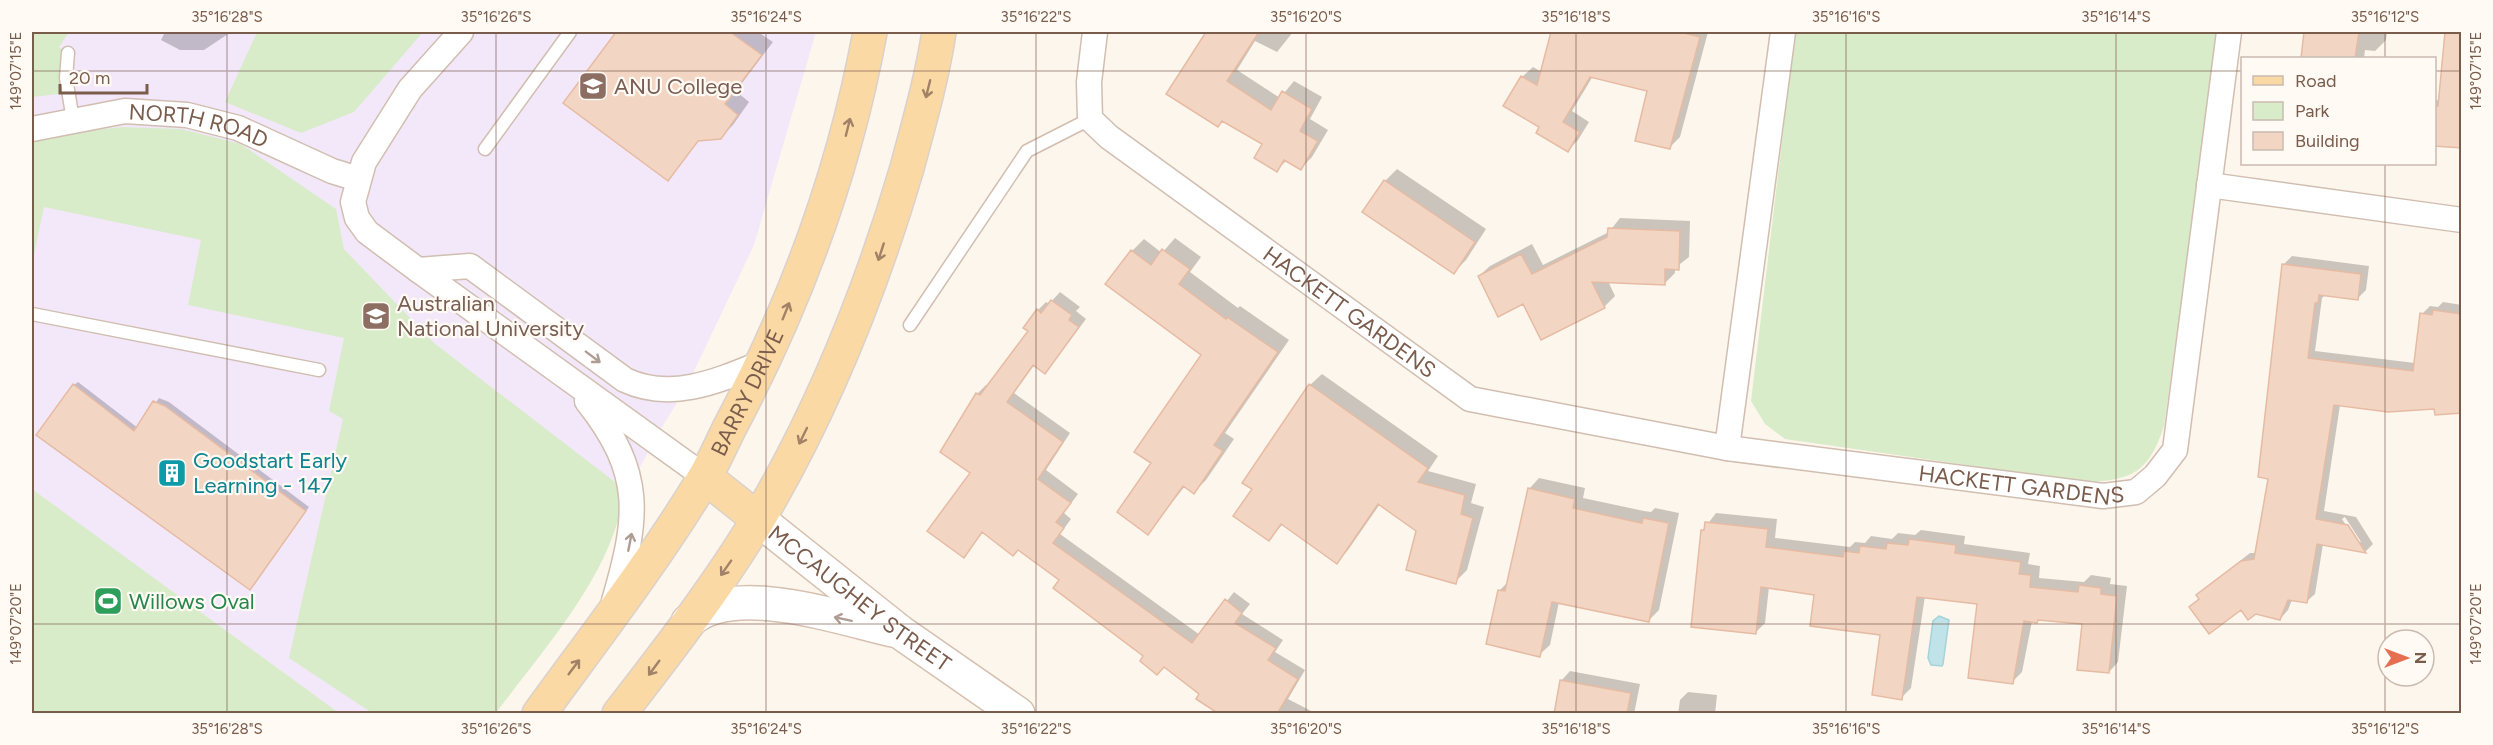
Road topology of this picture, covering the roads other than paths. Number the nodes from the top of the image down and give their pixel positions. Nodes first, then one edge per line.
1 (461, 32) edge
2 (570, 32) edge
3 (870, 32) edge
4 (939, 32) edge
5 (1095, 32) edge
6 (1783, 32) edge
7 (2229, 32) edge
8 (68, 53) dead end
9 (1090, 119) junction
10 (73, 120) junction
11 (32, 129) edge
12 (485, 149) dead end
13 (358, 179) junction
14 (2209, 185) junction
15 (2462, 220) edge
16 (418, 270) junction
17 (32, 314) edge
18 (910, 325) dead end
19 (764, 362) junction
20 (319, 370) dead end
21 (571, 382) junction
22 (1727, 448) junction
23 (705, 477) junction
24 (758, 519) junction
25 (610, 618) junction
26 (688, 622) junction
27 (900, 632) junction
28 (539, 714) edge
29 (619, 714) edge
30 (1018, 714) edge

1 - 13 street
2 - 12 lane
19 -> 3 main road, BARRY DRIVE
4 -> 24 main road
5 - 9 street
6 - 22 street
7 - 14 street, HACKETT GARDENS
8 - 10 lane
9 - 18 lane
9 - 22 street, HACKETT GARDENS
10 - 11 street, NORTH ROAD
10 - 13 street, NORTH ROAD
13 - 16 street
14 - 15 street
14 - 22 street, HACKETT GARDENS
16 -> 19 street
16 - 21 street
17 - 20 lane
19 - 23 main road, BARRY DRIVE
21 - 23 street
25 -> 21 street
23 - 24 main road, MCCAUGHEY STREET
23 - 25 main road, BARRY DRIVE
24 -> 26 main road
24 - 27 street, MCCAUGHEY STREET
28 -> 25 main road, BARRY DRIVE
27 -> 26 street
26 -> 29 main road
27 - 30 street, MCCAUGHEY STREET

